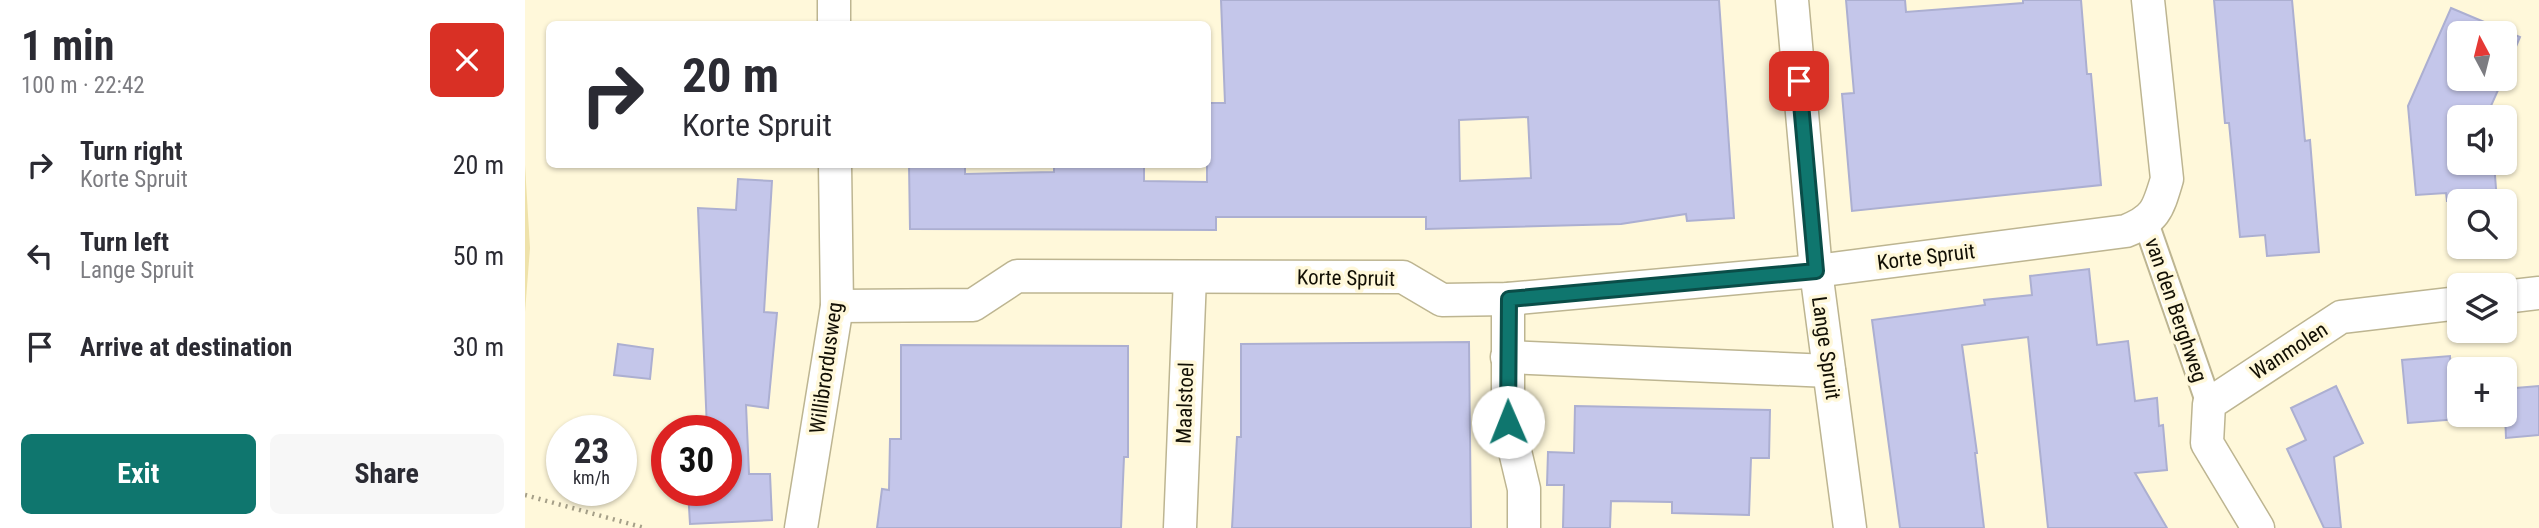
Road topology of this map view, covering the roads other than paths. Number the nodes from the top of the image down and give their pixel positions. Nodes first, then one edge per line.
1 (834, 0) edge
2 (1792, 0) edge
3 (2148, 0) edge
4 (834, 21) edge
5 (835, 168) edge
6 (2146, 223) junction
7 (1816, 271) junction
8 (1190, 277) junction
9 (2539, 293) edge
10 (2517, 296) edge
11 (1509, 299) junction
12 (2447, 304) edge
13 (837, 306) junction
14 (1507, 357) junction
15 (1829, 371) junction
16 (2209, 404) junction
17 (801, 528) edge
18 (1180, 528) edge
19 (1524, 528) edge
20 (1850, 528) edge
21 (2257, 528) edge

1 - 4 street
2 - 7 street, Lange Spruit
3 - 6 street, van den Berghweg
5 - 13 street, Willibrordusweg
6 - 7 street, Korte Spruit
6 - 16 street, van den Berghweg
7 - 11 street, Korte Spruit
7 - 15 street, Lange Spruit
8 - 11 street, Korte Spruit
8 - 13 street, Korte Spruit
8 - 18 street, Maalstoel
9 - 10 street
11 - 14 street
12 - 16 street, Wanmolen
13 - 17 street, Willibrordusweg
14 - 15 street
14 - 19 street
15 - 20 street, Lange Spruit
16 - 21 street, van den Berghweg

